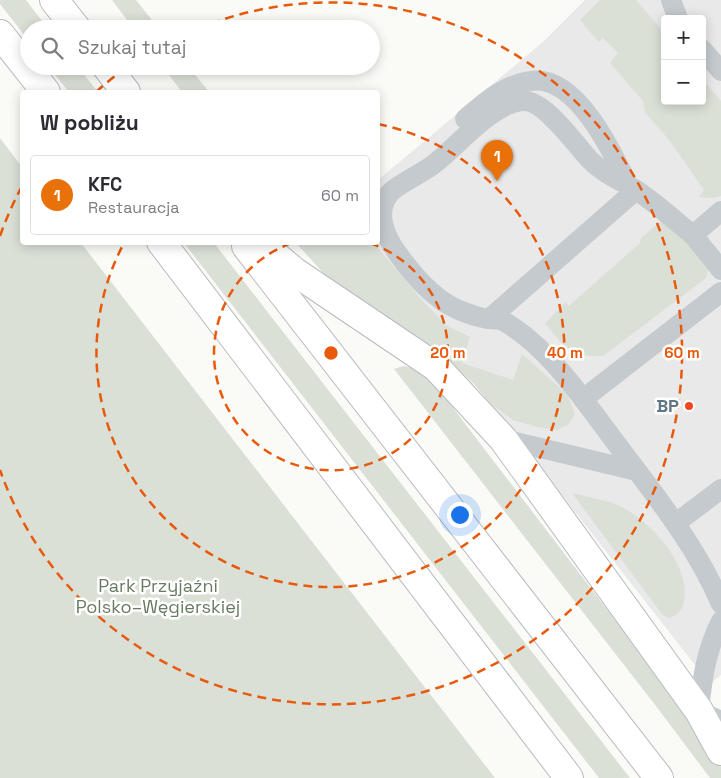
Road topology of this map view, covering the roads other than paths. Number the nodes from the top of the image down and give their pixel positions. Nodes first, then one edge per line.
1 (54, 0) edge
2 (670, 0) edge
3 (676, 15) edge
4 (70, 20) edge
5 (0, 34) edge
6 (706, 54) edge
7 (20, 59) edge
8 (721, 72) edge
9 (33, 75) edge
10 (113, 75) edge
11 (44, 90) edge
12 (124, 90) edge
13 (399, 185) junction
14 (632, 188) junction
15 (721, 211) edge
16 (693, 235) junction
17 (163, 245) edge
18 (245, 245) edge
19 (262, 245) edge
20 (721, 270) edge
21 (721, 292) edge
22 (489, 319) junction
23 (582, 399) junction
24 (503, 438) junction
25 (637, 471) junction
26 (721, 489) edge
27 (676, 523) junction
28 (721, 604) edge
29 (721, 621) edge
30 (710, 716) edge
31 (721, 751) edge
32 (569, 778) edge
33 (659, 778) edge

1 - 4 main road
2 - 3 lane
5 - 7 main road
6 - 8 lane
9 - 11 main road
10 - 12 main road
13 - 14 lane
13 - 14 lane
13 - 22 lane
14 - 16 lane
14 - 22 lane
15 - 16 lane
16 - 20 lane
17 - 32 main road
18 - 33 main road
19 - 24 main road
21 - 23 lane
22 - 23 lane
23 - 25 lane
24 - 25 lane
24 - 30 main road
25 - 27 lane
26 - 27 lane
27 - 28 lane
29 - 30 lane
30 - 31 main road

